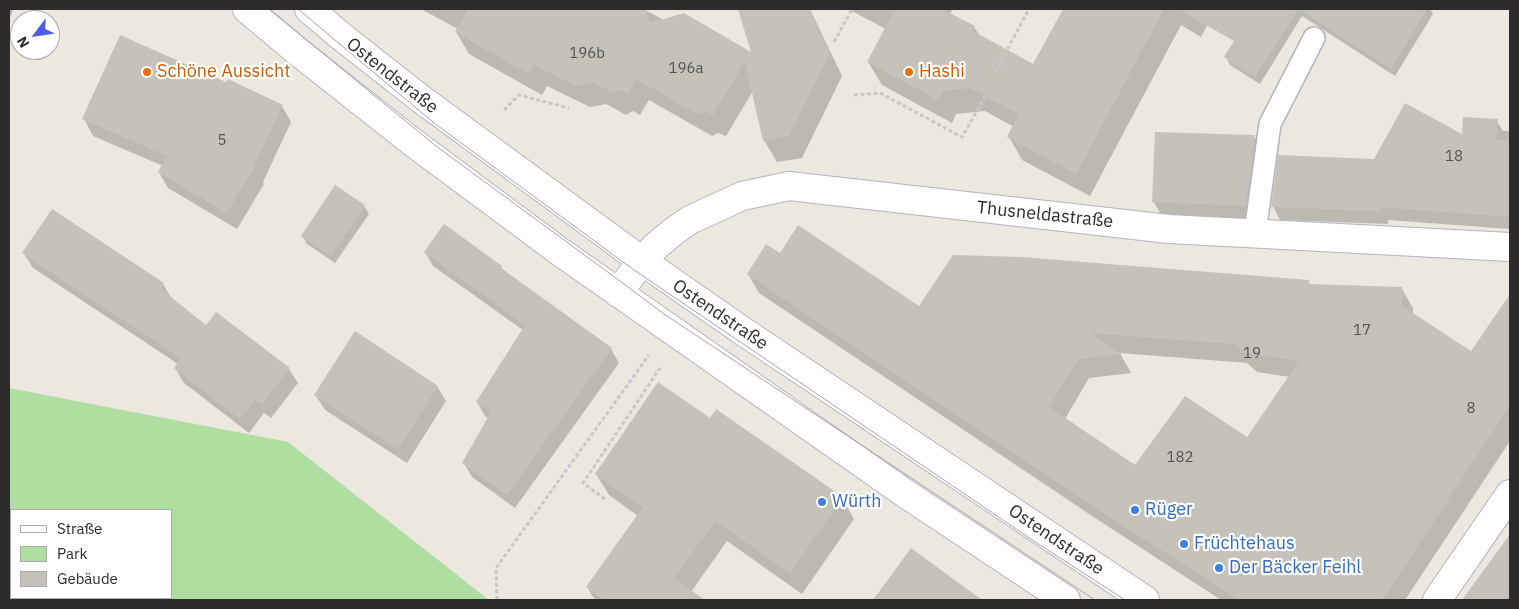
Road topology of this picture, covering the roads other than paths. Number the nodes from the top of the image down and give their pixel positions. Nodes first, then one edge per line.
1 (247, 9) edge
2 (309, 9) edge
3 (1314, 38) dead end
4 (1255, 233) junction
5 (1510, 248) edge
6 (642, 261) junction
7 (618, 293) junction
8 (1510, 494) edge
9 (1066, 600) edge
10 (1145, 600) edge
11 (1437, 600) edge

1 - 7 main road
2 - 6 main road, Ostendstraße
3 - 4 lane
4 - 5 main road, Thusneldastraße
4 - 6 main road, Thusneldastraße
6 - 7 main road, Thusneldastraße
6 - 10 main road, Ostendstraße
7 - 9 main road
8 - 11 main road

